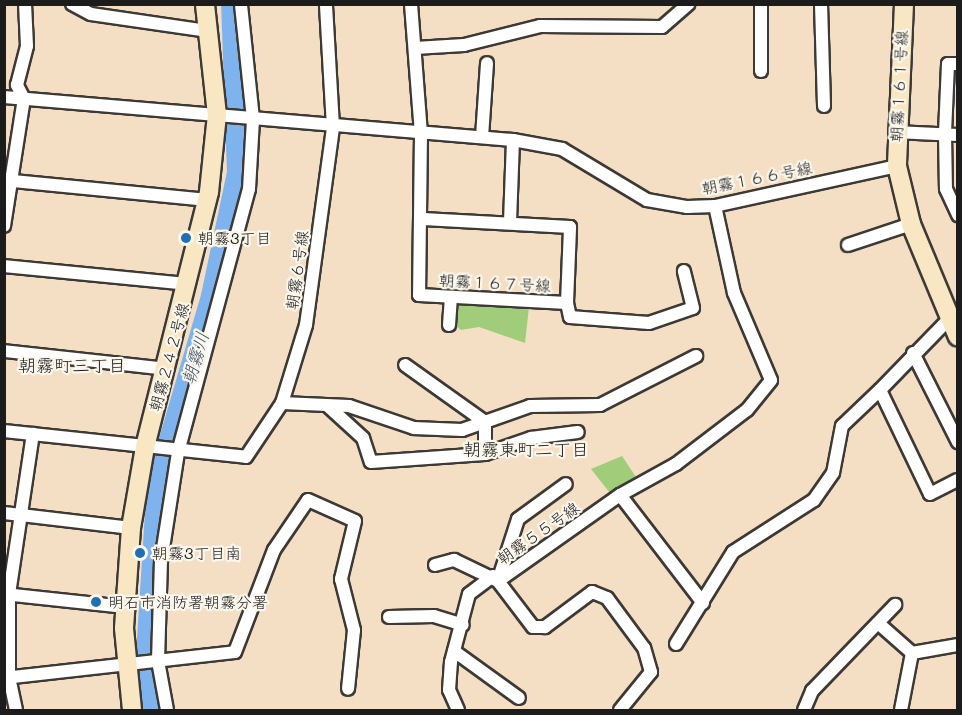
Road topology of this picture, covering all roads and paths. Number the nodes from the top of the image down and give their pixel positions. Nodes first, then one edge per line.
1 (25, 4) edge
2 (72, 4) edge
3 (205, 4) edge
4 (241, 4) edge
5 (326, 4) edge
6 (411, 4) edge
7 (688, 4) edge
8 (760, 4) edge
9 (821, 4) edge
10 (904, 4) edge
11 (673, 8) edge
12 (94, 9) edge
13 (207, 31) junction
14 (415, 48) junction
15 (487, 63) dead end
16 (953, 64) edge
17 (761, 71) dead end
18 (4, 97) edge
19 (24, 99) junction
20 (824, 106) dead end
21 (225, 116) junction
22 (250, 119) junction
23 (333, 127) junction
24 (895, 132) junction
25 (421, 134) junction
26 (951, 135) edge
27 (482, 137) junction
28 (513, 140) junction
29 (897, 166) junction
30 (14, 181) junction
31 (207, 200) junction
32 (715, 206) junction
33 (957, 215) edge
34 (423, 219) junction
35 (510, 222) junction
36 (910, 224) junction
37 (4, 226) edge
38 (848, 245) dead end
39 (4, 266) edge
40 (684, 271) dead end
41 (188, 284) junction
42 (451, 297) junction
43 (567, 303) junction
44 (949, 320) junction
45 (449, 325) dead end
46 (957, 337) edge
47 (4, 351) edge
48 (913, 352) junction
49 (696, 356) dead end
50 (405, 365) dead end
51 (166, 369) junction
52 (880, 390) junction
53 (282, 403) junction
54 (329, 407) junction
55 (485, 422) junction
56 (4, 431) edge
57 (578, 432) dead end
58 (33, 434) junction
59 (957, 442) edge
60 (152, 448) junction
61 (176, 452) junction
62 (486, 454) junction
63 (957, 480) edge
64 (566, 484) dead end
65 (620, 495) junction
66 (4, 513) edge
67 (21, 514) junction
68 (131, 528) junction
69 (435, 565) dead end
70 (496, 578) junction
71 (7, 594) edge
72 (703, 603) junction
73 (895, 605) dead end
74 (125, 607) junction
75 (389, 617) dead end
76 (878, 623) junction
77 (463, 625) junction
78 (676, 644) dead end
79 (957, 645) edge
80 (454, 651) junction
81 (912, 653) junction
82 (155, 661) junction
83 (133, 663) junction
84 (7, 678) edge
85 (348, 689) dead end
86 (519, 698) dead end
87 (16, 711) edge
88 (132, 711) edge
89 (167, 711) edge
90 (458, 711) edge
91 (620, 711) edge
92 (804, 711) edge
93 (901, 711) edge

1 - 19 street
2 - 12 street
3 - 13 street, 朝霧２４２号線
4 - 22 street
5 - 23 street, 朝霧６号線
6 - 14 street, 朝霧１６７号線
7 - 11 street
8 - 17 street
9 - 20 street
10 - 24 street, 朝霧１６１号線
11 - 14 street
12 - 13 street
13 - 21 street, 朝霧２４２号線
14 - 25 street, 朝霧１６７号線
15 - 27 street
16 - 26 street
18 - 19 street, 朝霧１６６号線
19 - 21 street, 朝霧１６６号線
19 - 30 street
21 - 22 street, 朝霧１６６号線
21 - 31 street, 朝霧２４２号線
22 - 23 street, 朝霧１６６号線
22 - 61 street
23 - 25 street, 朝霧１６６号線
23 - 53 street, 朝霧６号線
24 - 26 street
24 - 29 street, 朝霧１６１号線
25 - 27 street, 朝霧１６６号線
25 - 34 street, 朝霧１６７号線
26 - 33 street
27 - 28 street, 朝霧１６６号線
28 - 32 street, 朝霧１６６号線
28 - 35 street
29 - 32 street, 朝霧１６６号線
29 - 36 street, 朝霧１６１号線
30 - 31 street
30 - 37 street
31 - 41 street, 朝霧２４２号線
32 - 65 street, 朝霧５５号線
34 - 35 street, 朝霧１６７号線
34 - 42 street, 朝霧１６７号線
35 - 43 street, 朝霧１６７号線
36 - 38 street
36 - 44 street, 朝霧１６１号線
39 - 41 street
40 - 43 street
41 - 51 street, 朝霧２４２号線
42 - 43 street, 朝霧１６７号線
42 - 45 street
44 - 46 street, 朝霧１６１号線
44 - 48 street
47 - 51 street
48 - 52 street
48 - 59 street
49 - 55 street
50 - 55 street
51 - 60 street, 朝霧２４２号線
52 - 63 street
52 - 72 street
53 - 54 street
53 - 61 street, 朝霧６号線
54 - 55 street
54 - 62 street
55 - 62 street
56 - 58 street
57 - 62 street
58 - 60 street
58 - 67 street
60 - 61 street
60 - 68 street, 朝霧２４２号線
61 - 82 street
64 - 70 street
65 - 70 street, 朝霧５５号線
65 - 72 street
66 - 67 street
67 - 68 street
67 - 71 street
68 - 74 street, 朝霧２４２号線
69 - 70 street
70 - 77 street
70 - 91 street, 朝霧５５号線
71 - 74 street
71 - 84 street
72 - 78 street
73 - 76 street
74 - 83 street, 朝霧２４２号線
75 - 77 street
76 - 81 street
76 - 92 street
77 - 80 street
79 - 81 street
80 - 86 street
80 - 90 street
81 - 93 street
82 - 83 street
82 - 85 street
82 - 89 street
83 - 84 street
83 - 88 street, 朝霧２４２号線
84 - 87 street

